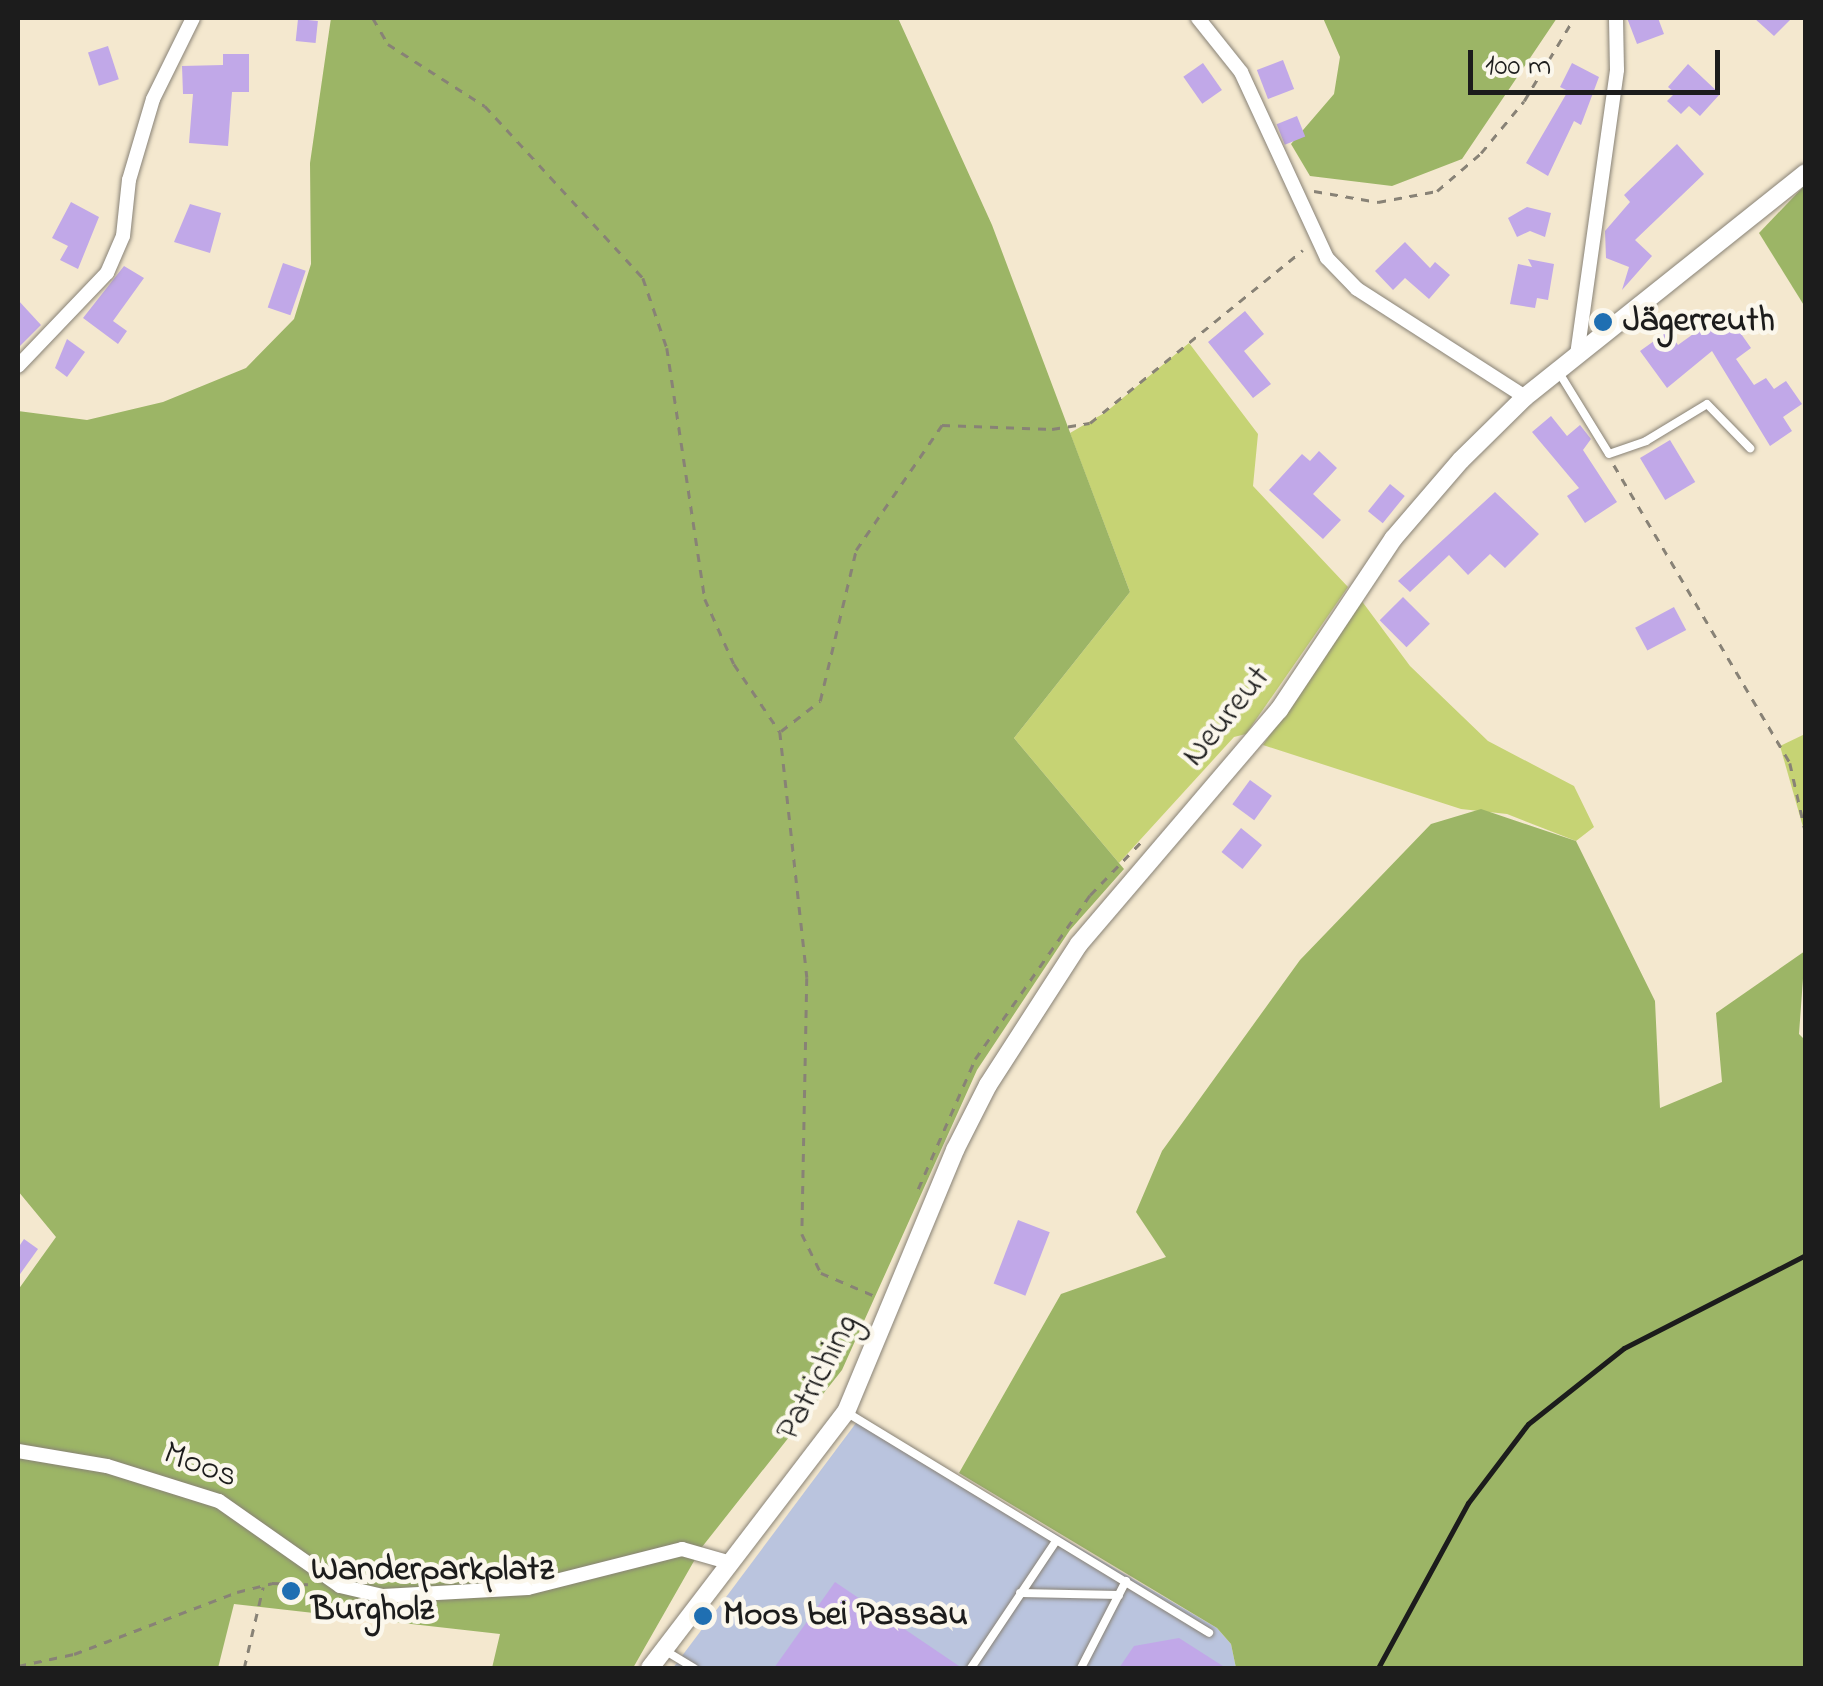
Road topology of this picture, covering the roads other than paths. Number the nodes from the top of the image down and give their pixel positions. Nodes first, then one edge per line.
1 (193, 18) edge
2 (1198, 18) edge
3 (1616, 18) edge
4 (1806, 173) edge
5 (1577, 355) junction
6 (18, 366) edge
7 (1558, 371) junction
8 (1525, 398) junction
9 (1750, 448) dead end
10 (988, 1085) joint
11 (846, 1412) junction
12 (18, 1451) edge
13 (1056, 1540) junction
14 (730, 1564) junction
15 (1126, 1581) junction
16 (1020, 1593) junction
17 (1119, 1595) junction
18 (1209, 1632) dead end
19 (662, 1649) junction
20 (650, 1668) edge
21 (694, 1668) edge
22 (972, 1668) edge
23 (1080, 1668) edge

1 - 6 street
2 - 8 street
3 - 5 street
4 - 5 street, Neureut
5 - 7 street, Neureut
7 - 8 street, Neureut
7 - 9 lane
8 - 10 street, Neureut
10 - 11 street, Patriching
11 - 13 lane
11 - 14 street, Patriching
12 - 14 street, Moos
13 - 15 lane
13 - 16 lane
14 - 19 street, Patriching
15 - 17 lane
15 - 18 lane
16 - 17 lane
16 - 22 lane
17 - 23 lane
19 - 20 street, Patriching
19 - 21 lane

